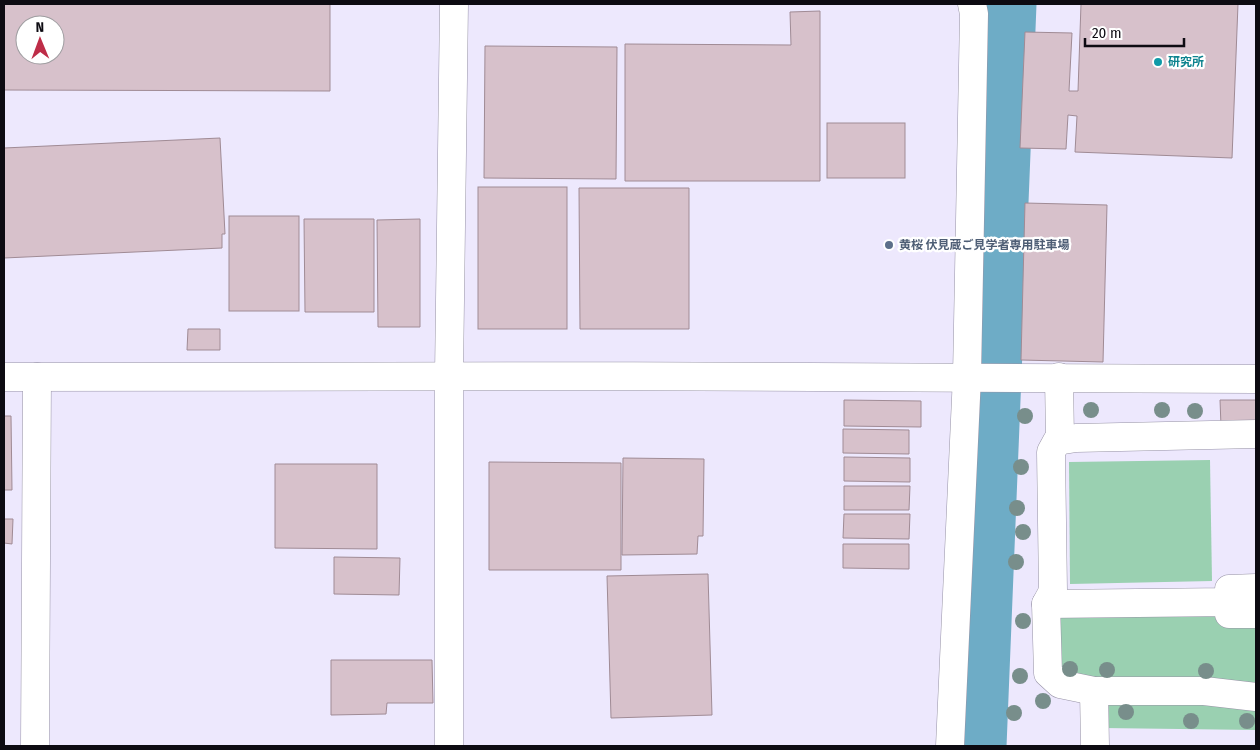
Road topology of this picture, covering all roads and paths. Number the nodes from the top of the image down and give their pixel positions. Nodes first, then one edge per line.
1 (454, 4) edge
2 (972, 4) edge
3 (449, 375) junction
4 (967, 376) junction
5 (4, 377) edge
6 (37, 377) junction
7 (1059, 377) junction
8 (1256, 379) edge
9 (1256, 434) edge
10 (1060, 440) junction
11 (1256, 601) edge
12 (1046, 604) junction
13 (1094, 691) junction
14 (1256, 697) edge
15 (35, 746) edge
16 (449, 746) edge
17 (950, 746) edge
18 (1095, 746) edge

1 - 3 street
2 - 4 street
3 - 4 street
3 - 6 street
3 - 16 street
4 - 7 street
4 - 17 street
5 - 6 street
6 - 15 street
7 - 8 street
7 - 10 street
9 - 10 street
10 - 12 street
11 - 12 street
12 - 13 street
13 - 14 street
13 - 18 street

